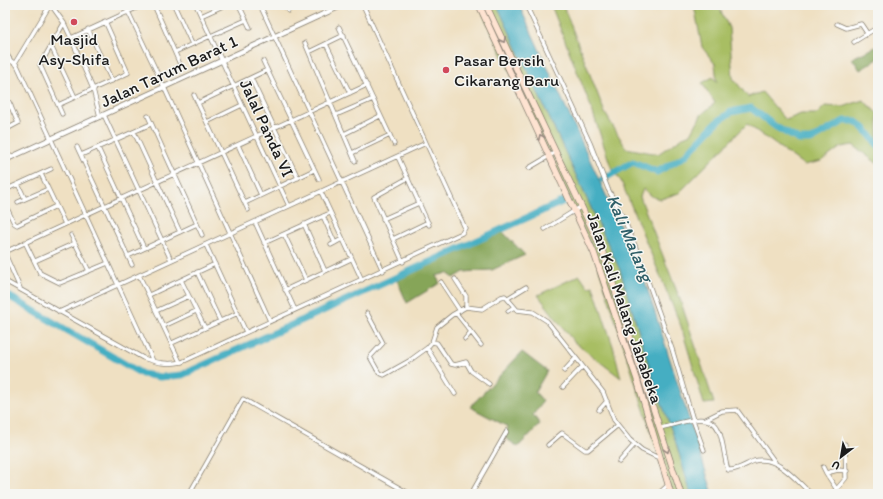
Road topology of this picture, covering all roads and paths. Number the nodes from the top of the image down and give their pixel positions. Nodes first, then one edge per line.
1 (51, 5) edge
2 (124, 5) edge
3 (143, 5) edge
4 (154, 5) edge
5 (174, 5) edge
6 (196, 5) edge
7 (225, 5) edge
8 (239, 5) edge
9 (260, 5) edge
10 (285, 5) edge
11 (343, 5) edge
12 (363, 5) edge
13 (479, 5) edge
14 (486, 5) edge
15 (526, 5) edge
16 (127, 11) junction
17 (288, 11) dead end
18 (201, 16) junction
19 (246, 20) junction
20 (104, 21) junction
21 (64, 23) junction
22 (837, 24) dead end
23 (339, 26) dead end
24 (878, 27) edge
25 (250, 28) dead end
26 (88, 29) junction
27 (867, 33) junction
28 (210, 36) junction
29 (275, 36) junction
30 (344, 36) junction
31 (71, 38) junction
32 (854, 42) dead end
33 (304, 43) dead end
34 (192, 44) junction
35 (326, 44) junction
36 (51, 46) junction
37 (175, 52) junction
38 (309, 52) junction
39 (6, 53) edge
40 (11, 61) junction
41 (222, 61) junction
42 (263, 61) dead end
43 (179, 62) dead end
44 (15, 63) junction
45 (5, 64) edge
46 (267, 70) junction
47 (251, 78) junction
48 (112, 81) junction
49 (367, 85) junction
50 (233, 86) junction
51 (164, 87) junction
52 (93, 89) junction
53 (350, 93) junction
54 (194, 95) dead end
55 (75, 97) junction
56 (373, 99) junction
57 (330, 102) junction
58 (198, 103) junction
59 (58, 105) junction
60 (242, 105) junction
61 (5, 109) edge
62 (310, 112) junction
63 (62, 114) dead end
64 (336, 115) junction
65 (102, 116) junction
66 (148, 116) dead end
67 (380, 116) junction
68 (291, 120) junction
69 (207, 122) junction
70 (151, 124) junction
71 (274, 128) junction
72 (5, 130) edge
73 (134, 132) junction
74 (344, 134) junction
75 (390, 135) junction
76 (257, 136) junction
77 (51, 139) junction
78 (115, 140) junction
79 (426, 143) junction
80 (394, 144) dead end
81 (238, 145) junction
82 (77, 147) dead end
83 (98, 148) junction
84 (221, 152) junction
85 (556, 152) junction
86 (352, 153) junction
87 (81, 155) junction
88 (549, 155) junction
89 (398, 157) junction
90 (5, 160) edge
91 (355, 161) dead end
92 (198, 163) junction
93 (529, 168) dead end
94 (51, 169) dead end
95 (314, 170) junction
96 (41, 174) junction
97 (174, 174) junction
98 (298, 178) junction
99 (408, 178) junction
100 (319, 179) dead end
101 (157, 182) junction
102 (342, 182) junction
103 (18, 184) junction
104 (280, 186) junction
105 (48, 189) junction
106 (5, 190) edge
107 (139, 190) junction
108 (321, 192) junction
109 (261, 195) junction
110 (121, 198) junction
111 (25, 199) junction
112 (18, 202) dead end
113 (245, 203) junction
114 (419, 203) junction
115 (5, 204) edge
116 (581, 204) junction
117 (56, 206) junction
118 (105, 206) junction
119 (289, 206) junction
120 (575, 208) junction
121 (248, 210) dead end
122 (330, 213) junction
123 (86, 214) junction
124 (323, 216) junction
125 (383, 219) junction
126 (255, 222) junction
127 (65, 224) junction
128 (197, 224) junction
129 (304, 224) junction
130 (545, 229) dead end
131 (180, 232) junction
132 (230, 232) junction
133 (202, 234) dead end
134 (284, 234) junction
135 (71, 235) dead end
136 (393, 239) junction
137 (162, 240) junction
138 (342, 240) junction
139 (25, 242) junction
140 (76, 243) junction
141 (264, 243) junction
142 (335, 243) junction
143 (206, 244) junction
144 (331, 245) dead end
145 (144, 248) junction
146 (5, 253) edge
147 (128, 256) junction
148 (351, 259) junction
149 (171, 260) junction
150 (35, 261) junction
151 (403, 262) junction
152 (108, 263) junction
153 (132, 264) dead end
154 (215, 264) junction
155 (89, 271) junction
156 (325, 271) junction
157 (382, 271) junction
158 (197, 272) junction
159 (140, 275) junction
160 (5, 280) edge
161 (181, 280) junction
162 (306, 280) junction
163 (362, 280) junction
164 (455, 280) dead end
165 (441, 282) dead end
166 (118, 284) junction
167 (526, 286) dead end
168 (21, 289) junction
169 (285, 290) junction
170 (149, 294) junction
171 (189, 296) junction
172 (508, 298) junction
173 (466, 307) junction
174 (514, 307) junction
175 (295, 310) junction
176 (156, 311) junction
177 (508, 311) dead end
178 (59, 312) junction
179 (196, 312) junction
180 (458, 312) junction
181 (238, 313) junction
182 (367, 313) dead end
183 (220, 321) junction
184 (270, 321) junction
185 (164, 326) junction
186 (204, 328) junction
187 (246, 332) junction
188 (471, 332) junction
189 (631, 338) junction
190 (465, 339) dead end
191 (624, 340) junction
192 (432, 342) junction
193 (172, 343) junction
194 (481, 345) dead end
195 (427, 348) junction
196 (576, 359) junction
197 (153, 361) junction
198 (180, 362) junction
199 (582, 367) junction
200 (564, 372) dead end
201 (489, 384) dead end
202 (564, 387) dead end
203 (455, 394) dead end
204 (607, 401) junction
205 (599, 410) dead end
206 (693, 420) junction
207 (706, 420) junction
208 (618, 425) junction
209 (662, 428) junction
210 (506, 431) dead end
211 (634, 444) junction
212 (846, 444) dead end
213 (548, 445) dead end
214 (704, 450) dead end
215 (661, 458) junction
216 (619, 462) dead end
217 (775, 463) junction
218 (823, 467) dead end
219 (847, 471) junction
220 (826, 473) junction
221 (668, 485) junction
222 (836, 490) junction
223 (188, 494) edge
224 (410, 494) edge
225 (471, 494) edge
226 (658, 494) edge
227 (671, 494) edge
228 (681, 494) edge
229 (811, 494) edge
230 (829, 494) edge
231 (842, 494) edge

1 - 21 street
1 - 44 street
2 - 16 street
3 - 16 street
4 - 37 street
5 - 34 street
6 - 18 street, Jalal Panda VI
7 - 18 street
8 - 19 street
9 - 29 street
10 - 17 street
11 - 29 street, Jalan Tarum Barat 1
12 - 79 street
88 -> 13 main road, Jalan Kali Malang Jababeka
14 -> 85 main road, Jalan Kali Malang Jababeka
15 - 206 street
16 - 20 street
16 - 51 street
18 - 28 street, Jalal Panda VI
19 - 25 street
19 - 28 street
20 - 26 street
20 - 48 street
21 - 31 street
21 - 36 street
22 - 27 street
23 - 30 street
24 - 27 street
26 - 31 street
26 - 48 street
27 - 32 street
28 - 34 street
28 - 41 street, Jalal Panda VI
29 - 41 street, Jalan Tarum Barat 1
29 - 62 street
30 - 35 street
30 - 49 street
31 - 52 street
33 - 38 street
34 - 37 street
35 - 38 street
35 - 53 street
36 - 55 street
36 - 59 street
37 - 43 street
38 - 57 street
39 - 40 street
40 - 44 street
40 - 45 street
41 - 50 street, Jalal Panda VI
41 - 51 street, Jalan Tarum Barat 1
42 - 46 street
44 - 77 street
46 - 47 street
46 - 68 street
47 - 50 street
47 - 71 street
48 - 52 street
49 - 53 street
49 - 56 street
50 - 58 street
50 - 60 street, Jalal Panda VI
51 - 65 street, Jalan Tarum Barat 1
51 - 92 street
52 - 55 street
52 - 65 street
53 - 57 street
54 - 58 street
55 - 59 street
56 - 64 street
56 - 67 street
57 - 62 street
57 - 64 street
58 - 69 street
59 - 63 street
60 - 69 street
60 - 76 street, Jalal Panda VI
61 - 72 street
62 - 68 street
62 - 102 street
64 - 74 street
65 - 77 street, Jalan Tarum Barat 1
65 - 78 street
66 - 70 street
67 - 74 street
67 - 75 street
68 - 71 street
68 - 95 street
69 - 84 street
70 - 73 street
70 - 97 street
71 - 76 street
71 - 98 street
73 - 78 street
73 - 101 street
74 - 86 street
75 - 80 street
75 - 86 street
76 - 81 street
76 - 104 street, Jalal Panda VI
77 - 90 street, Jalan Tarum Barat 1
77 - 123 street
78 - 83 street
78 - 107 street
79 - 89 street
79 - 151 street
81 - 84 street
81 - 109 street
82 - 87 street
83 - 87 street
83 - 110 street
84 - 92 street
84 - 113 street
85 - 88 street
85 - 116 main road, Jalan Kali Malang Jababeka
86 - 91 street
87 - 118 street
88 - 93 street
88 - 120 main road, Jalan Kali Malang Jababeka
89 - 99 street
89 - 102 street
92 - 97 street
92 - 132 street
94 - 96 street
95 - 98 street
95 - 100 street
96 - 103 street
96 - 105 street
97 - 101 street
97 - 128 street
98 - 104 street
99 - 114 street
99 - 125 street
101 - 107 street
101 - 131 street
102 - 108 street
102 - 157 street
103 - 106 street
103 - 111 street
104 - 109 street
104 - 119 street, Jalal Panda VI
105 - 111 street
105 - 117 street
107 - 110 street
107 - 137 street
108 - 119 street
108 - 122 street
109 - 113 street
110 - 118 street
110 - 145 street
111 - 112 street
113 - 121 street
114 - 125 street
114 - 136 street
115 - 117 street
116 - 120 street
116 - 189 main road, Jalan Kali Malang Jababeka
117 - 127 street
118 - 123 street
118 - 147 street
119 - 126 street
120 - 130 street
120 - 191 main road, Jalan Kali Malang Jababeka
122 - 124 street
122 - 138 street
123 - 127 street
123 - 152 street
124 - 129 street
124 - 142 street
125 - 136 street
126 - 132 street
126 - 141 street
127 - 139 street
128 - 131 street
128 - 133 street
129 - 134 street
129 - 156 street
131 - 137 street
132 - 143 street
132 - 184 street
134 - 141 street
134 - 162 street
135 - 140 street
136 - 151 street
137 - 145 street
137 - 149 street
138 - 142 street
138 - 148 street
139 - 146 street
139 - 150 street
140 - 150 street
140 - 155 street
141 - 169 street
142 - 144 street
143 - 149 street
143 - 154 street
145 - 147 street
146 - 168 street
147 - 153 street
148 - 156 street
148 - 163 street
149 - 159 street
150 - 155 street
151 - 157 street
152 - 155 street
152 - 166 street
154 - 158 street
154 - 181 street
156 - 162 street
157 - 163 street
158 - 161 street
158 - 183 street
159 - 166 street
159 - 170 street
160 - 168 street
161 - 170 street
161 - 171 street
162 - 169 street
163 - 175 street
164 - 173 street
165 - 180 street
166 - 178 street
166 - 197 street
167 - 172 street
168 - 178 street
169 - 175 street
170 - 176 street
171 - 176 street
171 - 179 street
172 - 173 street
172 - 174 street
173 - 180 street
174 - 177 street
174 - 196 street
175 - 184 street
176 - 185 street
178 - 197 street
179 - 185 street
179 - 186 street
180 - 188 street
180 - 192 street
181 - 183 street
181 - 187 street
182 - 195 street
183 - 186 street
184 - 187 street
185 - 193 street
186 - 193 street
187 - 198 street
188 - 190 street
188 - 194 street
189 - 191 main road
189 - 209 main road, Jalan Kali Malang Jababeka
191 - 215 main road, Jalan Kali Malang Jababeka
192 - 195 street
192 - 201 street
193 - 198 street
195 - 203 street
196 - 199 street
196 - 200 street
197 - 198 street
199 - 202 street
199 - 204 street
204 - 205 street
204 - 208 street
206 - 207 street
206 - 209 street
206 - 214 street
207 - 217 street
207 - 217 street
208 - 211 street
208 - 213 street
209 -> 228 main road, Jalan Kali Malang Jababeka
210 - 225 street
211 - 215 street
211 - 216 street
212 - 219 street
215 - 221 main road, Jalan Kali Malang Jababeka
217 - 229 street
218 - 220 street
219 - 220 street
219 - 222 street
220 - 222 street
221 - 226 street
221 - 227 main road, Jalan Kali Malang Jababeka
222 - 230 street
222 - 231 street
223 - 224 street

